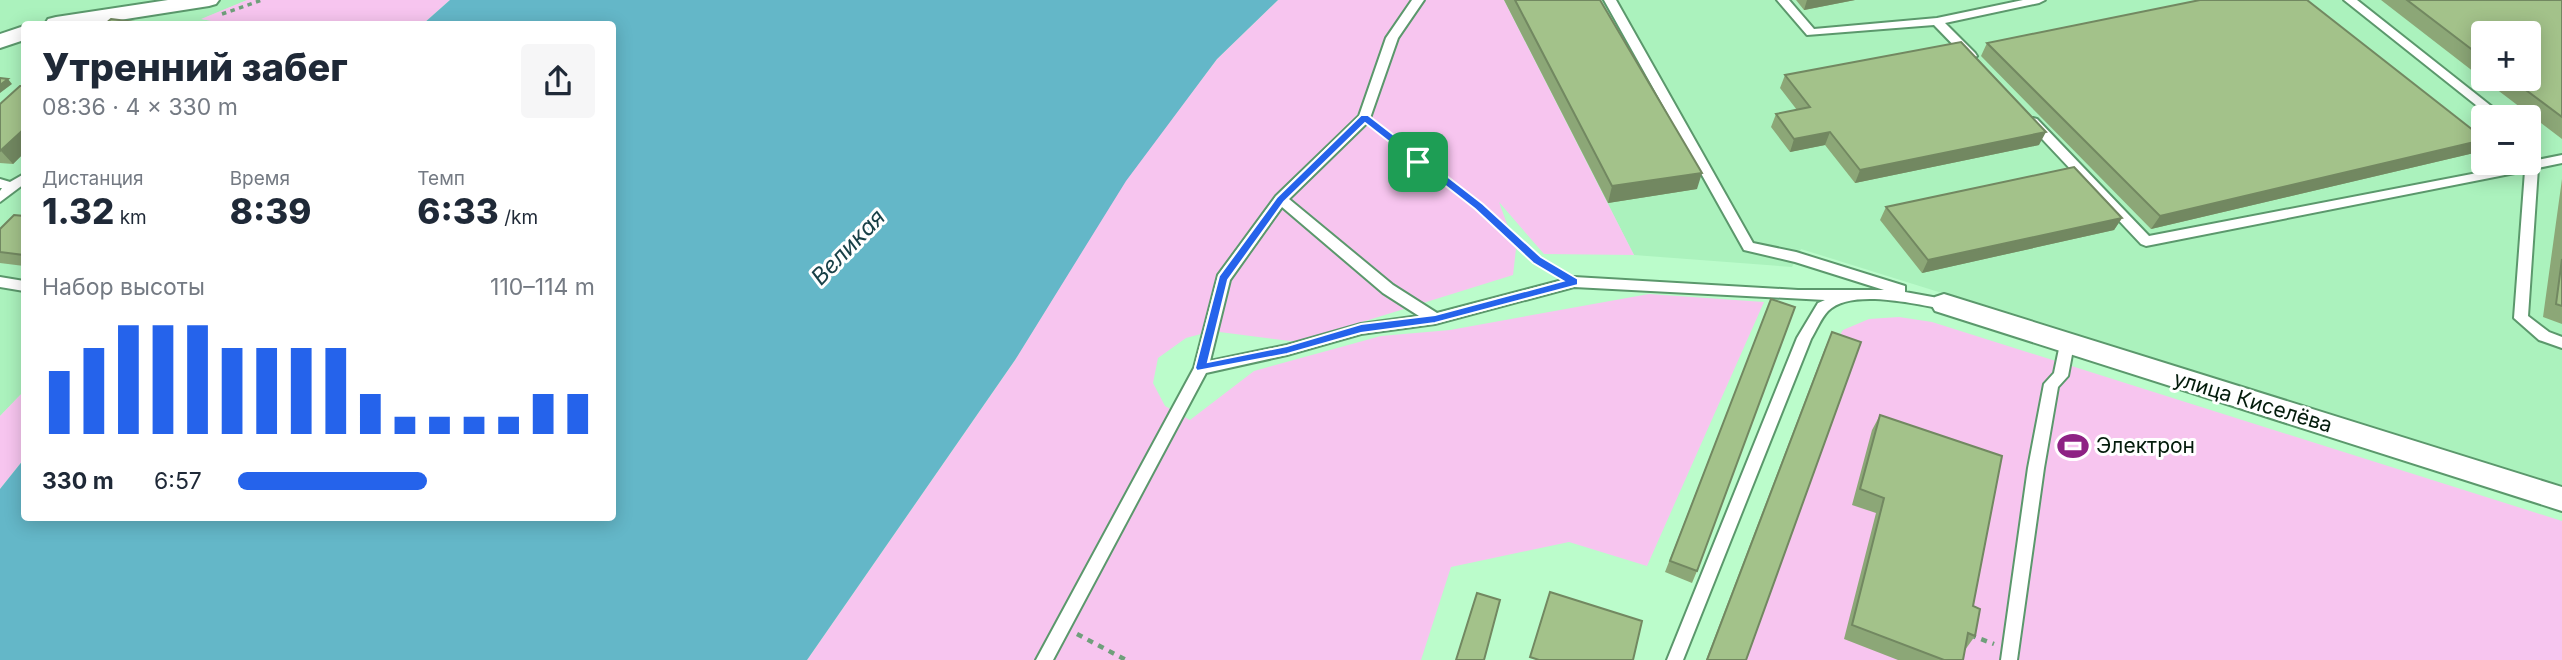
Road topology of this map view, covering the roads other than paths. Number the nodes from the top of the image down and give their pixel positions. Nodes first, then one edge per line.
1 (209, 0) edge
2 (1418, 0) edge
3 (1611, 0) edge
4 (1783, 0) edge
5 (2039, 0) edge
6 (2350, 0) edge
7 (75, 21) edge
8 (1937, 21) junction
9 (21, 34) edge
10 (0, 41) edge
11 (1985, 71) edge
12 (2484, 105) edge
13 (2023, 111) edge
14 (2562, 159) edge
15 (2541, 160) edge
16 (2471, 172) edge
17 (2529, 175) edge
18 (6, 185) edge
19 (0, 198) edge
20 (1281, 200) junction
21 (0, 282) edge
22 (21, 286) edge
23 (1849, 293) junction
24 (1944, 304) junction
25 (1435, 319) junction
26 (2562, 343) edge
27 (2067, 344) junction
28 (1201, 368) junction
29 (2562, 499) edge
30 (1044, 660) edge
31 (1675, 660) edge
32 (2009, 660) edge

1 - 7 street
2 - 20 lane
3 - 24 lane
4 - 8 lane
5 - 8 lane
6 - 12 lane
8 - 11 lane
9 - 10 street
13 - 16 lane
14 - 15 lane
17 - 26 lane
18 - 19 lane
20 - 25 lane
20 - 28 lane
21 - 22 lane
23 - 24 lane
23 - 25 lane
23 - 31 lane
24 - 27 street, улица Киселёва
25 - 28 lane
27 - 29 street, улица Киселёва
27 - 32 lane
28 - 30 lane

